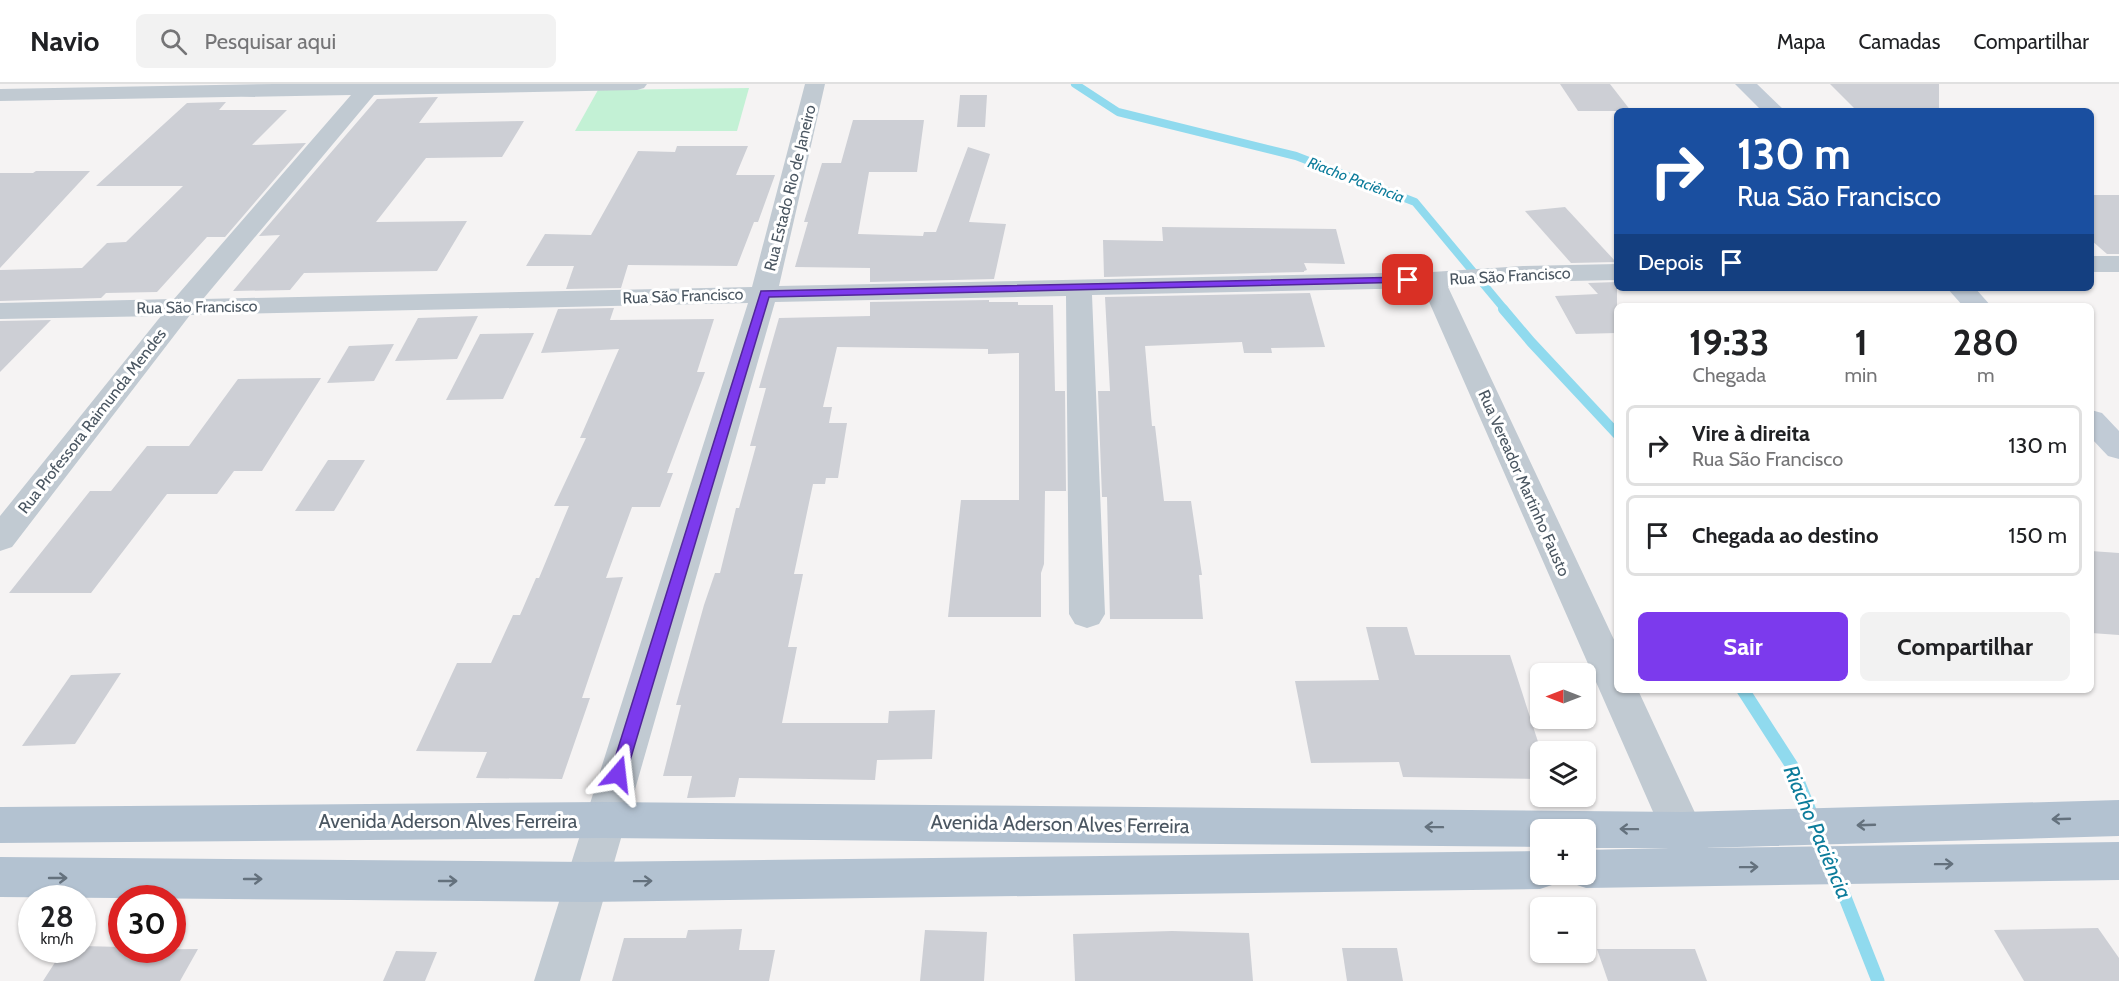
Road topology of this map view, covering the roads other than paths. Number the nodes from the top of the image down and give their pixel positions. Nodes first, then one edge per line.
1 (637, 84) edge
2 (815, 84) edge
3 (1745, 84) edge
4 (370, 87) edge
5 (33, 89) edge
6 (0, 95) edge
7 (1771, 108) edge
8 (0, 116) edge
9 (2094, 264) edge
10 (2119, 264) edge
11 (1614, 272) edge
12 (1432, 280) junction
13 (1079, 287) junction
14 (1963, 291) edge
15 (764, 293) junction
16 (1975, 303) edge
17 (181, 308) junction
18 (0, 311) edge
19 (2094, 423) edge
20 (2119, 449) edge
21 (0, 539) edge
22 (1087, 614) dead end
23 (1614, 679) edge
24 (1620, 693) edge
25 (2119, 818) edge
26 (604, 820) junction
27 (0, 825) edge
28 (1688, 849) junction
29 (2119, 861) edge
30 (1596, 867) edge
31 (1530, 870) edge
32 (0, 877) edge
33 (587, 882) junction
34 (557, 981) edge

1 - 4 street
2 - 15 street, Rua Estado Rio de Janeiro
3 - 7 street
4 - 5 street
4 - 17 street, Rua Professora Raimunda Mendes
5 - 6 street
5 - 8 street
9 - 10 street
11 - 12 street, Rua São Francisco
12 - 13 street, Rua São Francisco
12 - 23 street, Rua Vereador Martinho Fausto
13 - 15 street, Rua São Francisco
13 - 22 street
14 - 16 street
15 - 17 street, Rua São Francisco
15 - 26 street, Rua Estado Rio de Janeiro
17 - 18 street, Rua São Francisco
17 - 21 street, Rua Professora Raimunda Mendes
19 - 20 street
24 - 28 street, Rua Vereador Martinho Fausto
25 -> 28 main road, Avenida Aderson Alves Ferreira
26 - 27 main road, Avenida Aderson Alves Ferreira
28 -> 26 main road, Avenida Aderson Alves Ferreira
26 - 33 street, Rua Estado Rio de Janeiro
28 -> 29 main road, Avenida Aderson Alves Ferreira
28 - 30 main road, Avenida Aderson Alves Ferreira
33 -> 31 main road
32 -> 33 main road
33 - 34 street, Rua Estado Rio de Janeiro

